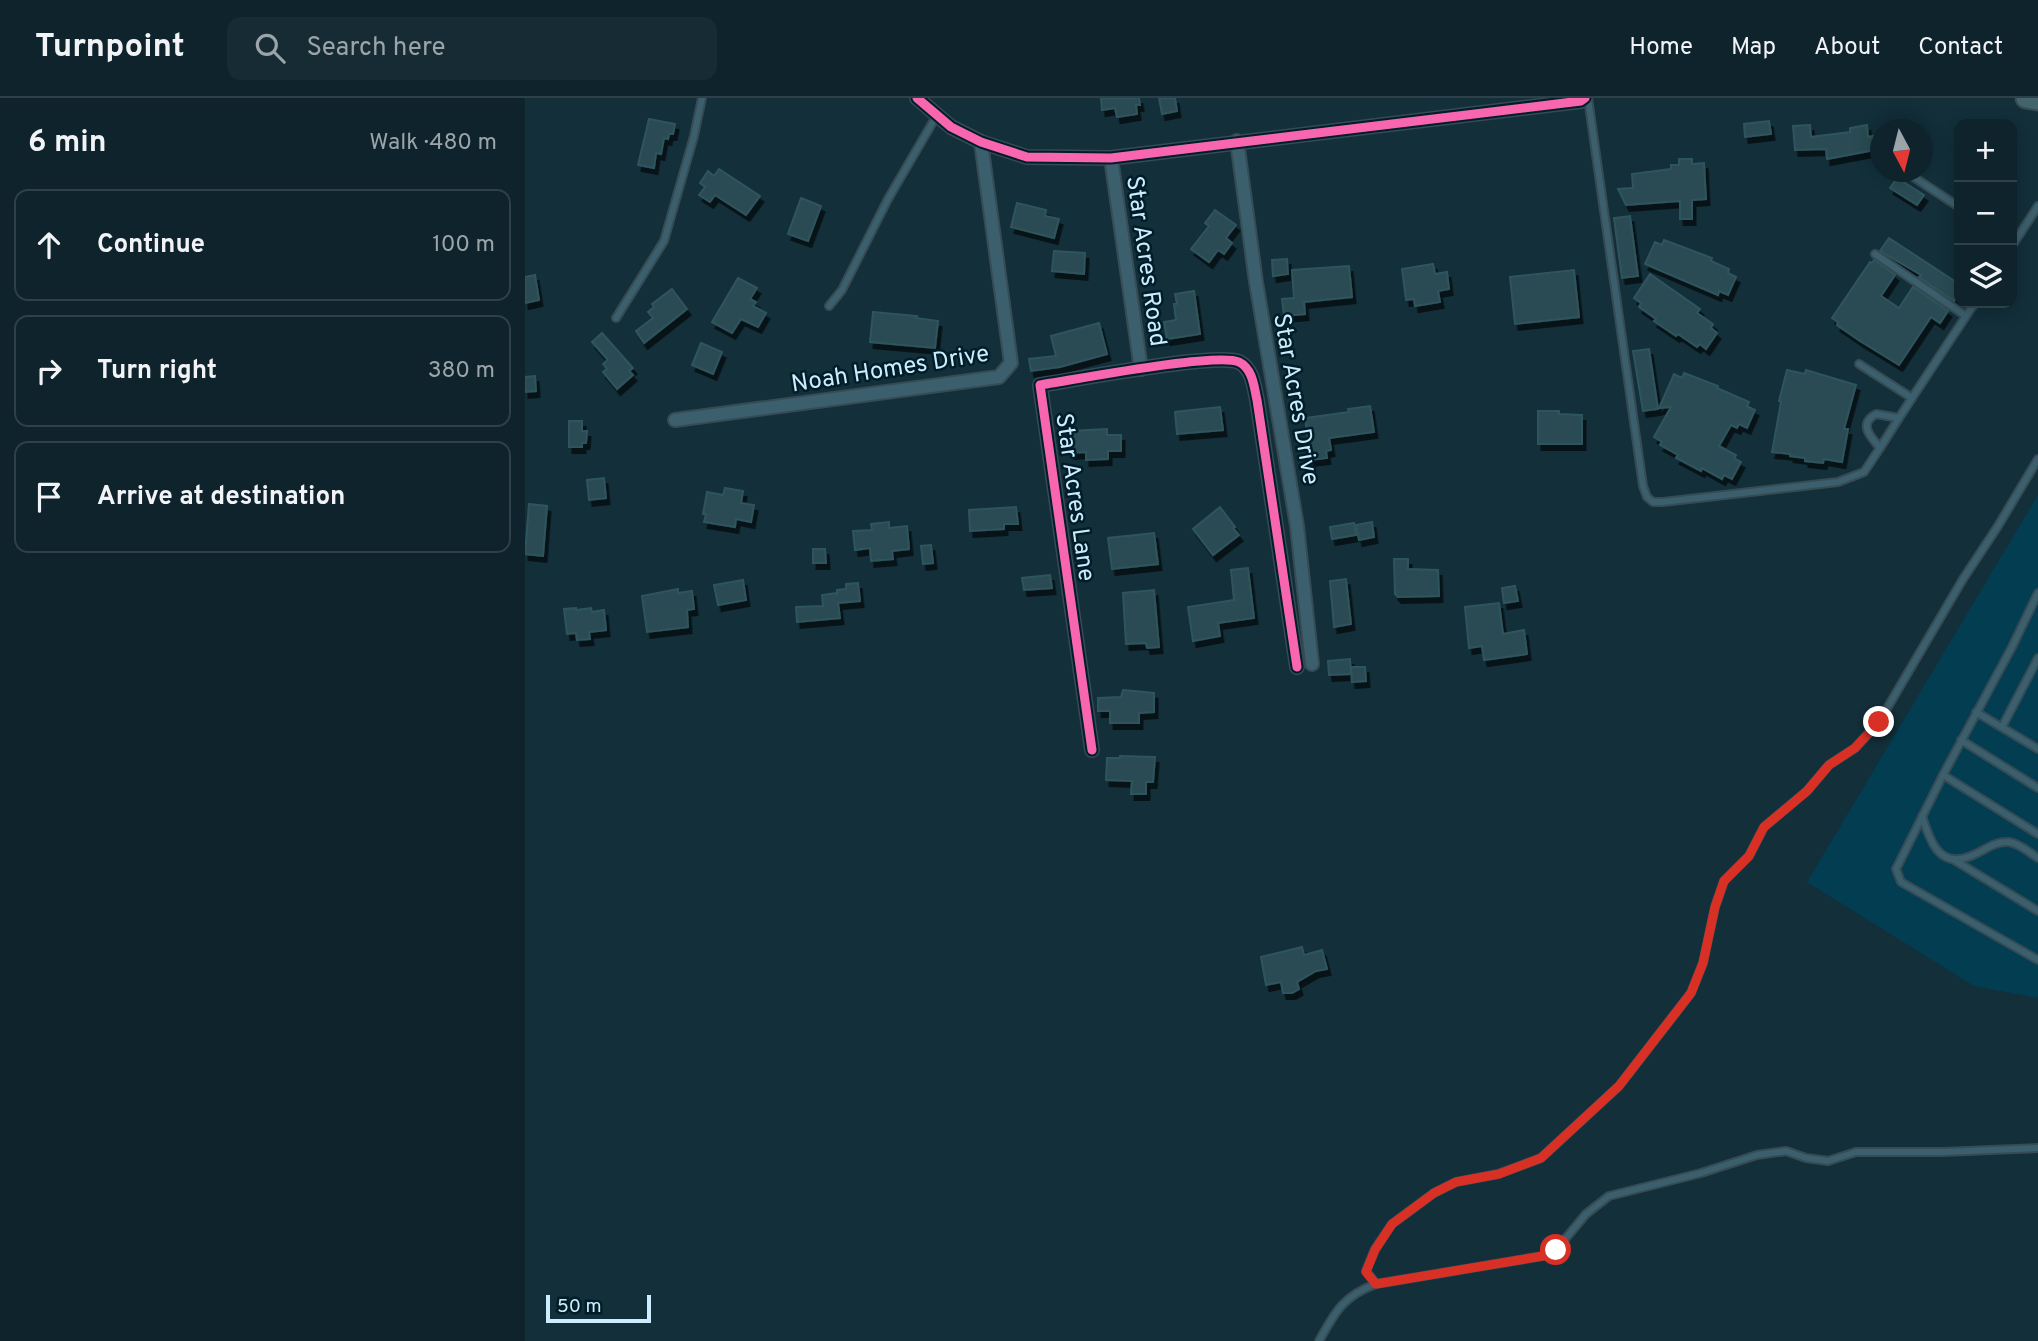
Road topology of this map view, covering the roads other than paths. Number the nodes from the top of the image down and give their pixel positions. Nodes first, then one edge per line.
1 (702, 98) edge
2 (916, 98) edge
3 (1587, 98) edge
4 (2026, 98) edge
5 (2038, 100) edge
6 (937, 115) junction
7 (1237, 141) junction
8 (981, 142) junction
9 (1111, 158) junction
10 (1921, 182) edge
11 (1954, 204) edge
12 (2038, 206) edge
13 (2017, 237) edge
14 (1875, 254) dead end
15 (829, 306) dead end
16 (1972, 308) edge
17 (1966, 316) junction
18 (616, 318) dead end
19 (1859, 364) dead end
20 (1141, 369) junction
21 (1912, 398) junction
22 (1899, 418) junction
23 (675, 420) dead end
24 (1880, 448) junction
25 (2038, 459) edge
26 (2038, 593) edge
27 (2038, 658) edge
28 (1312, 664) dead end
29 (1297, 667) dead end
30 (1976, 712) junction
31 (2002, 727) junction
32 (1962, 740) junction
33 (2038, 749) edge
34 (1092, 750) dead end
35 (1943, 775) junction
36 (2038, 788) edge
37 (1922, 816) junction
38 (2038, 834) edge
39 (2038, 859) edge
40 (1954, 860) junction
41 (2038, 911) edge
42 (2038, 960) edge
43 (2038, 1147) edge
44 (1376, 1284) junction
45 (1319, 1341) edge

1 - 18 lane
2 - 6 street
3 - 7 street
3 - 24 lane
4 - 5 highway
6 - 8 street
6 - 15 lane
7 - 9 street
7 - 28 street, Star Acres Drive
8 - 9 street
8 - 23 street, Noah Homes Drive
9 - 20 street, Star Acres Road
10 - 11 lane
12 - 13 lane
14 - 17 lane
16 - 17 lane
17 - 21 lane
19 - 21 lane
20 - 29 street, Star Acres Lane
20 - 34 street, Star Acres Lane
21 - 22 lane
22 - 24 lane
22 - 24 lane
25 - 44 lane
26 - 30 lane
27 - 31 lane
30 - 31 lane
30 - 32 lane
31 - 33 lane
32 - 35 lane
32 - 36 lane
35 - 37 lane
35 - 38 lane
37 - 40 lane
37 - 42 lane
39 - 40 lane
40 - 41 lane
43 - 44 lane
44 - 45 lane

